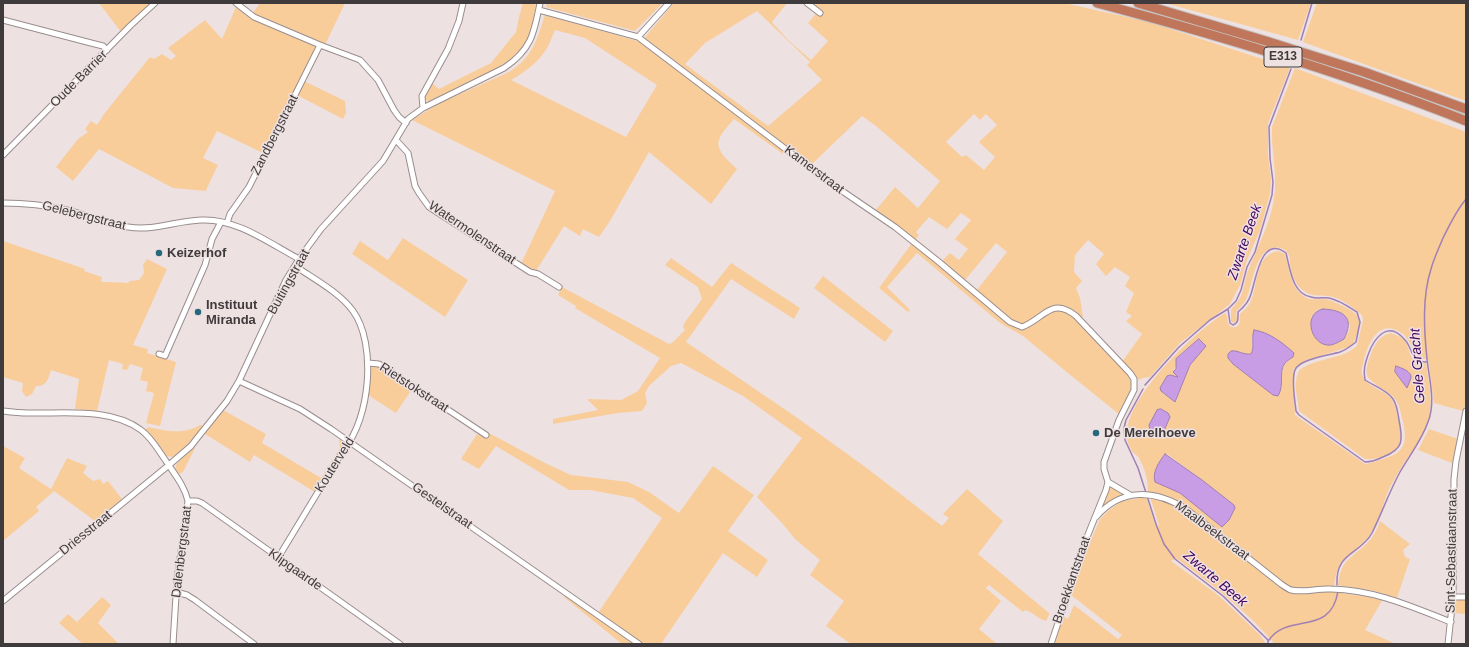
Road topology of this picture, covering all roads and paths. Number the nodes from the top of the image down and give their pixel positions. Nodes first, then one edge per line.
1 (155, 3) edge
2 (236, 3) edge
3 (463, 3) edge
4 (540, 3) edge
5 (669, 3) edge
6 (807, 3) edge
7 (1097, 3) edge
8 (1138, 3) edge
9 (539, 10) junction
10 (820, 13) dead end
11 (3, 20) edge
12 (638, 37) junction
13 (320, 45) junction
14 (107, 50) junction
15 (423, 108) junction
16 (1466, 110) edge
17 (1466, 121) edge
18 (406, 123) junction
19 (396, 140) junction
20 (3, 155) edge
21 (3, 203) edge
22 (221, 222) junction
23 (227, 223) junction
24 (299, 259) junction
25 (295, 266) junction
26 (559, 287) dead end
27 (159, 354) dead end
28 (368, 363) junction
29 (238, 381) junction
30 (3, 411) edge
31 (1466, 411) edge
32 (486, 435) dead end
33 (350, 442) junction
34 (169, 466) junction
35 (1108, 482) junction
36 (1130, 496) junction
37 (188, 501) junction
38 (1096, 516) junction
39 (278, 558) junction
40 (1291, 590) joint
41 (176, 592) junction
42 (1453, 597) junction
43 (1466, 597) edge
44 (3, 601) edge
45 (1451, 622) junction
46 (172, 644) edge
47 (254, 644) edge
48 (400, 644) edge
49 (639, 644) edge
50 (1050, 644) edge
51 (1448, 644) edge

1 - 14 street, Oude Barrier
2 - 13 street
3 - 15 street
4 - 9 street, Buitingstraat
5 - 12 street
6 - 10 street
7 - 17 highway, E313
8 - 16 highway, E313
9 - 12 street, Kamerstraat
9 - 15 street, Buitingstraat
11 - 14 street
12 - 35 street, Kamerstraat
13 - 18 street
13 - 23 street, Zandbergstraat
14 - 20 street, Oude Barrier
15 - 18 street, Buitingstraat
18 - 19 street, Buitingstraat
19 - 24 street, Buitingstraat
19 - 26 street, Watermolenstraat
21 - 22 street, Gelebergstraat
22 - 23 street, Gelebergstraat
22 - 27 street
23 - 24 street, Gelebergstraat
24 - 25 street, Buitingstraat
25 - 28 street, Rietstokstraat
25 - 29 street, Buitingstraat
28 - 32 street, Rietstokstraat
28 - 33 street, Kouterveld
29 - 33 street, Gestelstraat
29 - 34 street, Buitingstraat
30 - 34 street, Dalenbergstraat
31 - 42 street, Sint-Sebastiaanstraat
33 - 39 street, Kouterveld
33 - 49 street, Gestelstraat
34 - 37 street, Dalenbergstraat
34 - 44 street, Driesstraat
35 - 36 street
35 - 38 street, Broekkantstraat
36 - 38 street, Broekkantstraat
36 - 40 street, Maalbeekstraat
37 - 39 street, Klipgaarde
37 - 41 street, Dalenbergstraat
38 - 50 street, Broekkantstraat
39 - 48 street, Klipgaarde
40 - 45 street, Sint-Sebastiaanstraat
41 - 46 street, Dalenbergstraat
41 - 47 street
42 - 43 street
42 - 45 street, Sint-Sebastiaanstraat
45 - 51 street

